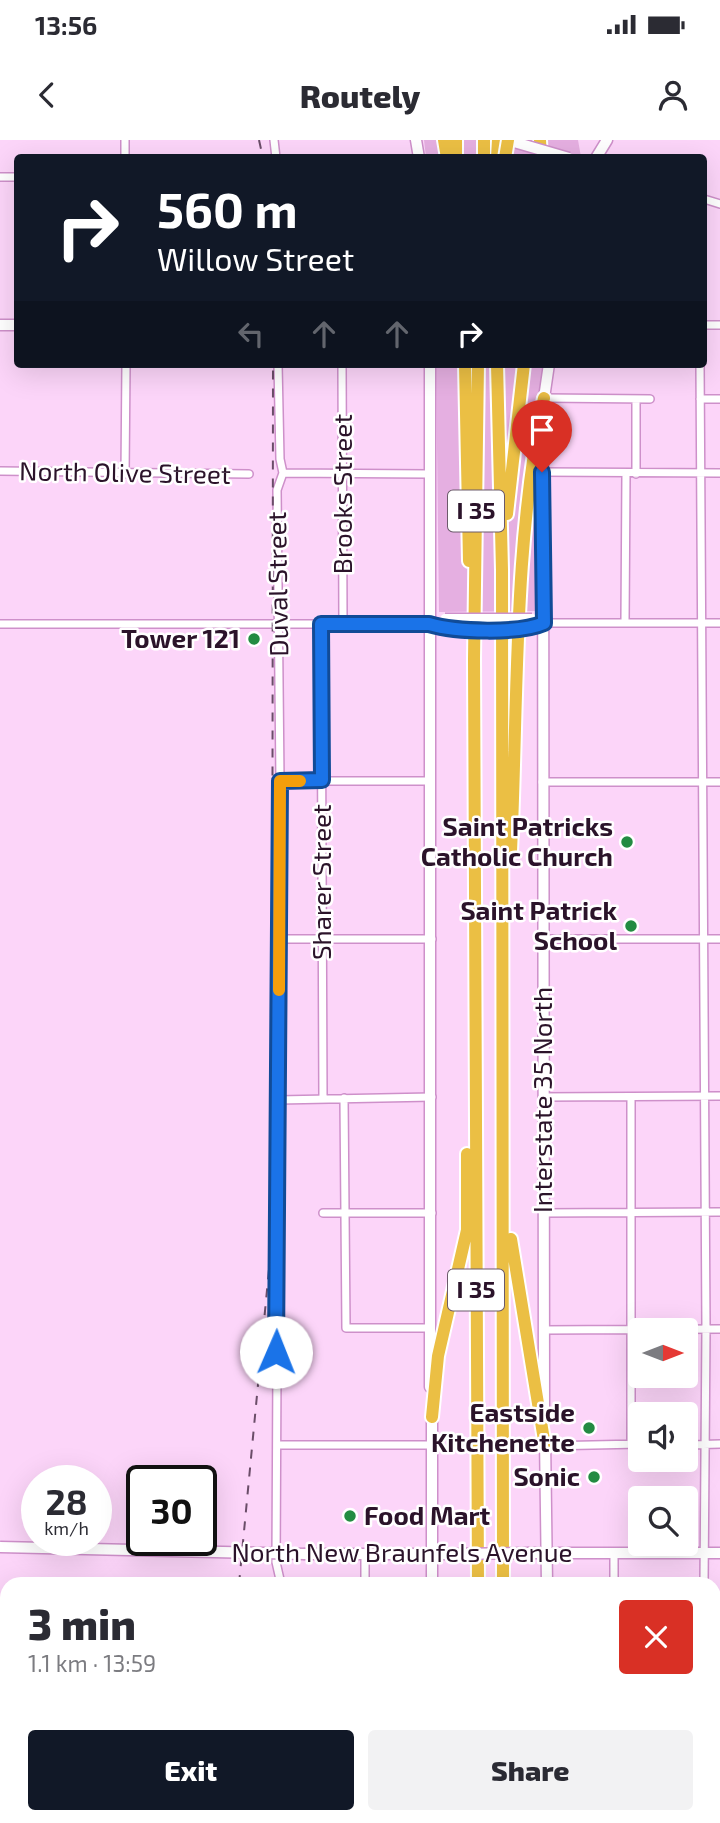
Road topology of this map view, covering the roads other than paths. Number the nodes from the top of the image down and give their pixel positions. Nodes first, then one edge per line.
1 (510, 141) edge
2 (555, 154) edge
3 (125, 368) edge
4 (278, 368) edge
5 (342, 368) edge
6 (430, 368) edge
7 (463, 368) edge
8 (478, 368) edge
9 (497, 368) edge
10 (524, 368) edge
11 (549, 368) edge
12 (700, 368) edge
13 (544, 398) junction
14 (636, 399) junction
15 (650, 399) dead end
16 (700, 399) junction
17 (720, 399) edge
18 (0, 471) edge
19 (542, 472) junction
20 (283, 473) junction
21 (343, 473) junction
22 (699, 473) junction
23 (720, 473) edge
24 (125, 474) junction
25 (249, 474) dead end
26 (429, 474) junction
27 (626, 474) junction
28 (636, 474) junction
29 (502, 570) junction
30 (343, 623) junction
31 (544, 623) junction
32 (625, 623) junction
33 (701, 623) junction
34 (720, 623) edge
35 (0, 624) edge
36 (278, 624) junction
37 (321, 624) junction
38 (429, 624) junction
39 (474, 659) junction
40 (322, 780) junction
41 (280, 781) junction
42 (431, 781) junction
43 (542, 782) junction
44 (702, 782) junction
45 (720, 782) edge
46 (503, 935) junction
47 (278, 939) junction
48 (322, 939) junction
49 (432, 939) junction
50 (542, 939) junction
51 (703, 939) junction
52 (720, 939) edge
53 (475, 1007) junction
54 (504, 1029) junction
55 (704, 1096) junction
56 (720, 1096) edge
57 (432, 1097) junction
58 (543, 1097) junction
59 (631, 1097) junction
60 (345, 1098) junction
61 (323, 1099) junction
62 (278, 1100) junction
63 (631, 1212) junction
64 (704, 1212) junction
65 (720, 1212) edge
66 (323, 1213) dead end
67 (346, 1213) junction
68 (432, 1213) junction
69 (543, 1213) junction
70 (632, 1318) edge
71 (430, 1328) junction
72 (628, 1329) edge
73 (698, 1329) edge
74 (706, 1329) junction
75 (720, 1329) edge
76 (544, 1330) junction
77 (432, 1418) junction
78 (628, 1444) edge
79 (698, 1444) edge
80 (705, 1444) junction
81 (720, 1444) edge
82 (277, 1445) junction
83 (432, 1445) junction
84 (545, 1446) junction
85 (0, 1547) edge
86 (705, 1553) junction
87 (720, 1553) edge
88 (365, 1554) junction
89 (432, 1554) junction
90 (546, 1554) junction
91 (614, 1554) junction
92 (279, 1577) edge
93 (365, 1577) edge
94 (432, 1577) edge
95 (477, 1577) edge
96 (503, 1577) edge
97 (547, 1577) edge
98 (614, 1577) edge
99 (704, 1577) edge

1 - 2 main road, bridge
3 - 24 street
4 - 20 street, Duval Street
5 - 21 street, Brooks Street
6 - 26 main road
7 - 39 highway
8 - 39 highway, I 35
9 - 29 highway, I 35
10 - 29 highway
11 - 13 main road, Interstate 35 North
12 - 16 street
13 - 14 street
13 - 19 main road, Interstate 35 North
13 - 46 highway
14 - 15 street
14 - 28 street
16 - 17 street
16 - 22 street
18 - 24 street, North Olive Street
19 - 27 street
19 - 31 main road, Interstate 35 North
20 - 21 street
20 - 36 street, Duval Street
21 - 26 street
21 - 30 street, Brooks Street
22 - 23 street
22 - 28 street
22 - 33 street
24 - 25 street, North Olive Street
26 - 38 main road
27 - 28 street
27 - 32 street
29 - 46 highway, I 35
30 - 37 street
30 - 38 street
31 - 32 street
31 - 38 main road, bridge
31 - 43 main road, Interstate 35 North
32 - 33 street
33 - 34 street
33 - 44 street
35 - 36 street
36 - 37 street
36 - 41 street, Duval Street
37 - 40 street, Sharer Street
38 - 42 main road
39 - 53 highway, I 35
40 - 41 street
40 - 42 street
40 - 48 street, Sharer Street
41 - 47 street, Duval Street
42 - 49 main road
43 - 44 street
43 - 50 main road, Interstate 35 North
44 - 45 street
44 - 51 street
46 - 54 highway, I 35
47 - 48 street
47 - 62 street, Duval Street
48 - 49 street
48 - 61 street, Sharer Street
49 - 57 main road
50 - 51 street
50 - 58 main road, Interstate 35 North
51 - 52 street
51 - 55 street
53 - 77 highway
53 - 95 highway, I 35
54 - 84 highway
54 - 96 highway, I 35
55 - 56 street
55 - 59 street
55 - 64 street
57 - 60 street
57 - 68 main road
58 - 59 street
58 - 69 main road, Interstate 35 North
59 - 63 street
60 - 61 street
60 - 67 street
61 - 62 street
62 - 82 street, Duval Street
63 - 64 street
63 - 69 street
63 - 70 street
64 - 65 street
64 - 74 street
66 - 67 street
67 - 68 street
67 - 71 street
68 - 71 main road
69 - 76 main road, Interstate 35 North
71 - 77 main road
72 - 76 street
73 - 74 street
74 - 75 street
74 - 80 street
76 - 84 main road, Interstate 35 North
77 - 83 main road
78 - 84 street
79 - 80 street
80 - 81 street
80 - 86 street
82 - 83 street
82 - 92 street, Duval Street
83 - 89 main road
84 - 90 main road, Interstate 35 North
85 - 88 main road, North New Braunfels Avenue, bridge
86 - 87 main road, North New Braunfels Avenue
86 - 91 main road, North New Braunfels Avenue
86 - 99 street
88 - 89 main road, North New Braunfels Avenue
88 - 93 street
89 - 90 main road, North New Braunfels Avenue, bridge
89 - 94 main road
90 - 91 main road, North New Braunfels Avenue
90 - 97 main road, Interstate 35 North
91 - 98 street

